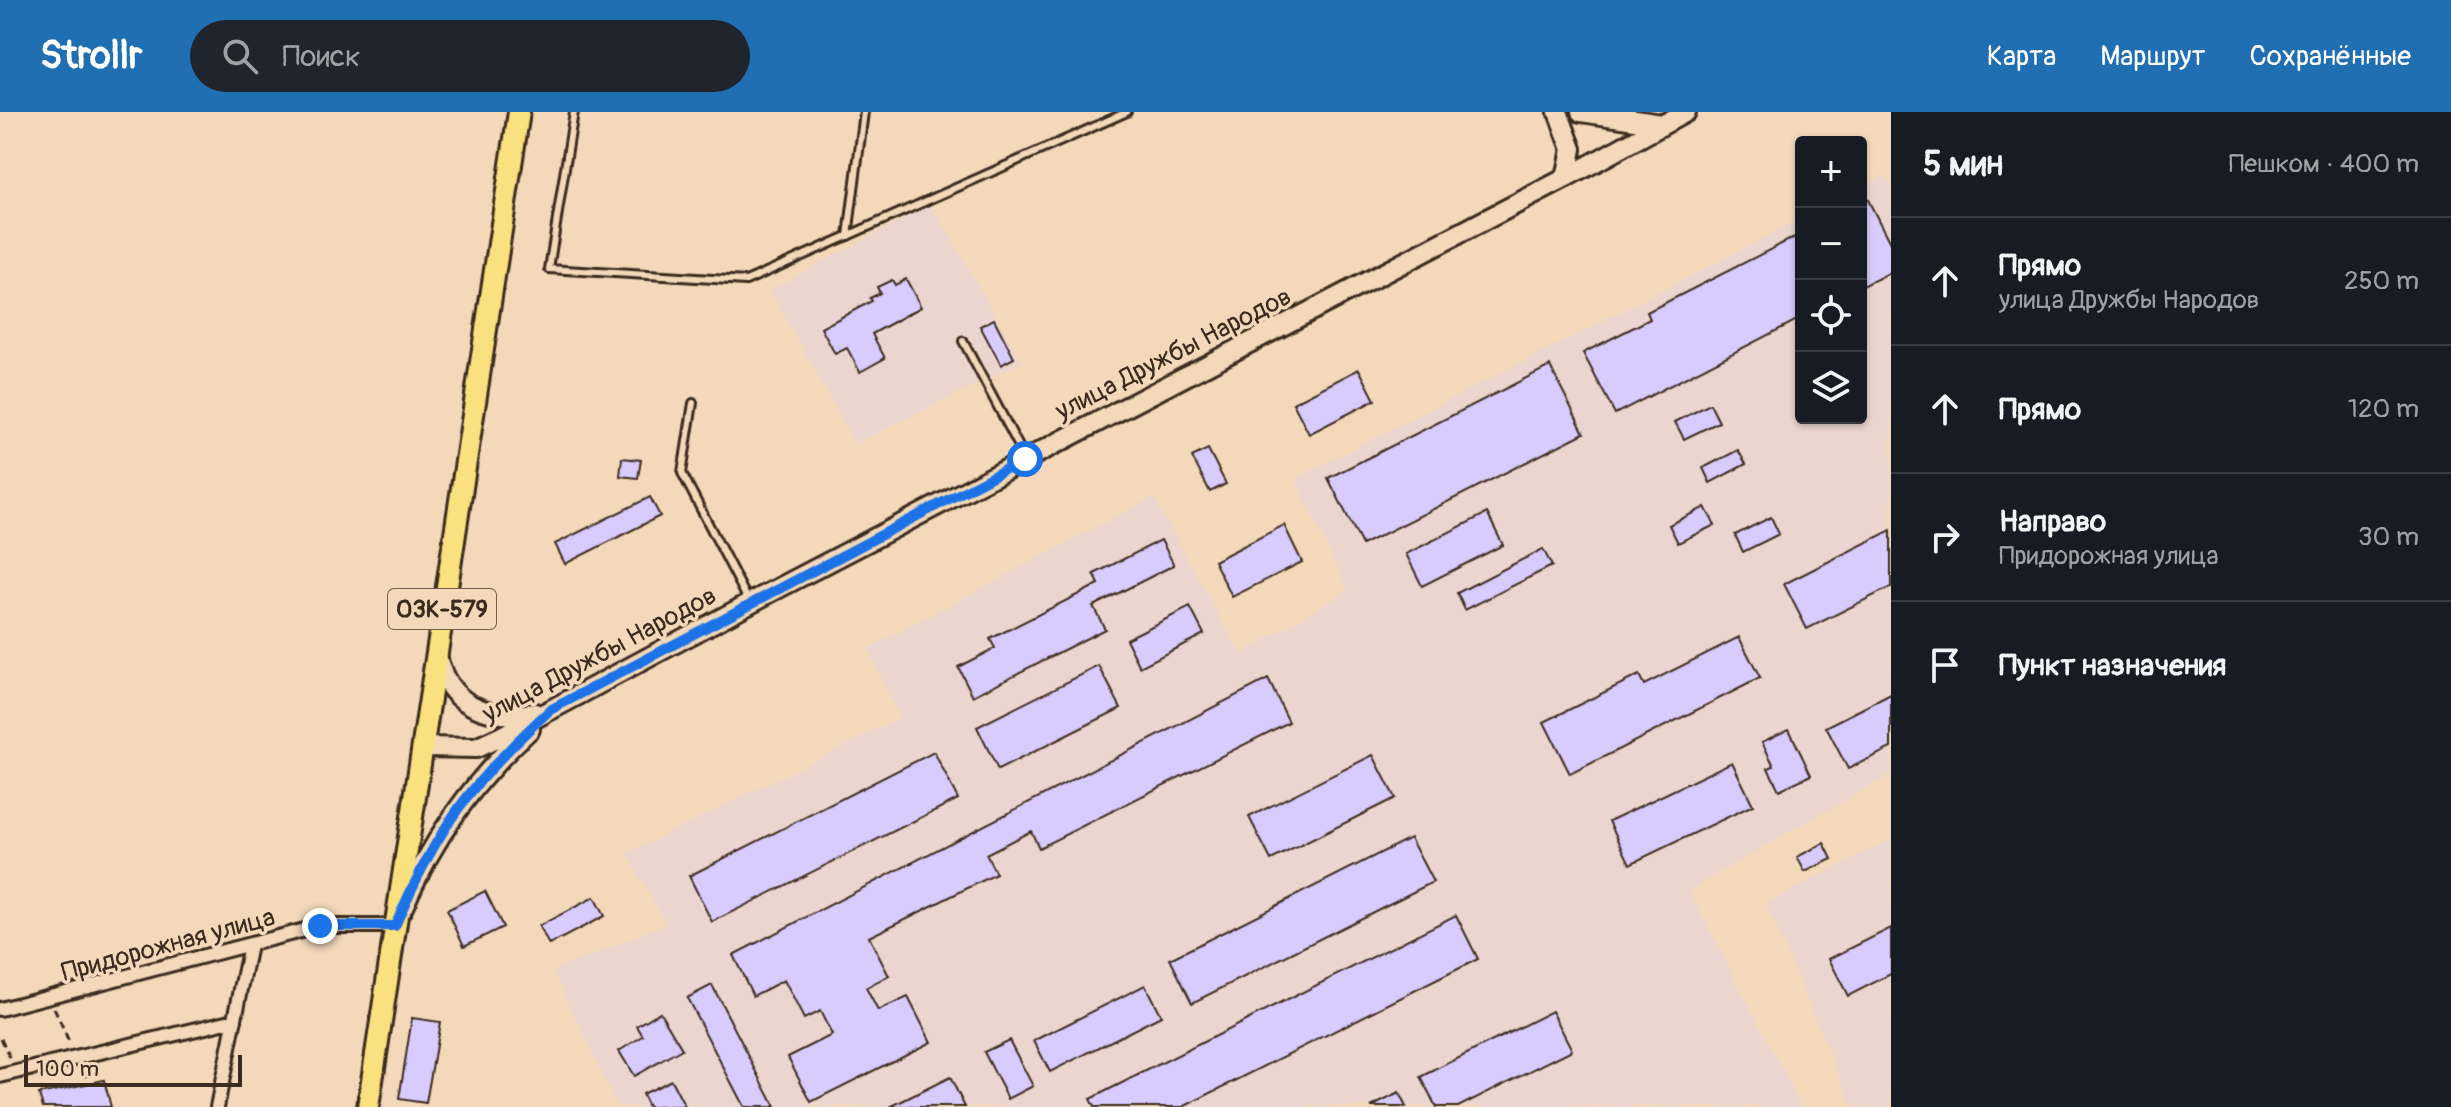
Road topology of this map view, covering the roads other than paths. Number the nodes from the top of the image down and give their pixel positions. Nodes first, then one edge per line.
1 (519, 112) edge
2 (574, 112) edge
3 (864, 112) edge
4 (1127, 112) edge
5 (1558, 112) edge
6 (1581, 112) edge
7 (1686, 112) edge
8 (1662, 124) junction
9 (1566, 178) junction
10 (848, 236) junction
11 (963, 341) dead end
12 (693, 403) dead end
13 (1025, 459) junction
14 (750, 603) junction
15 (436, 650) junction
16 (550, 710) junction
17 (422, 747) junction
18 (395, 926) junction
19 (250, 945) junction
20 (0, 1009) edge
21 (235, 1020) junction
22 (0, 1076) edge
23 (217, 1107) edge
24 (368, 1107) edge

1 - 15 main road, 03К-579
2 - 10 lane
3 - 10 lane
4 - 10 lane
5 - 9 street
6 - 8 street
7 - 8 street, улица Дружбы Народов
8 - 9 street, улица Дружбы Народов
9 - 13 street, улица Дружбы Народов
11 - 13 lane
12 - 14 lane
13 - 14 street, улица Дружбы Народов
14 - 16 street, улица Дружбы Народов
15 - 16 street
15 - 17 main road, 03К-579
16 - 17 street, улица Дружбы Народов
16 - 18 street
17 - 18 main road, 03К-579
18 - 19 street, Придорожная улица
18 - 24 main road, 03К-579
19 - 20 street, Придорожная улица
19 - 21 street
21 - 22 street
21 - 23 street

